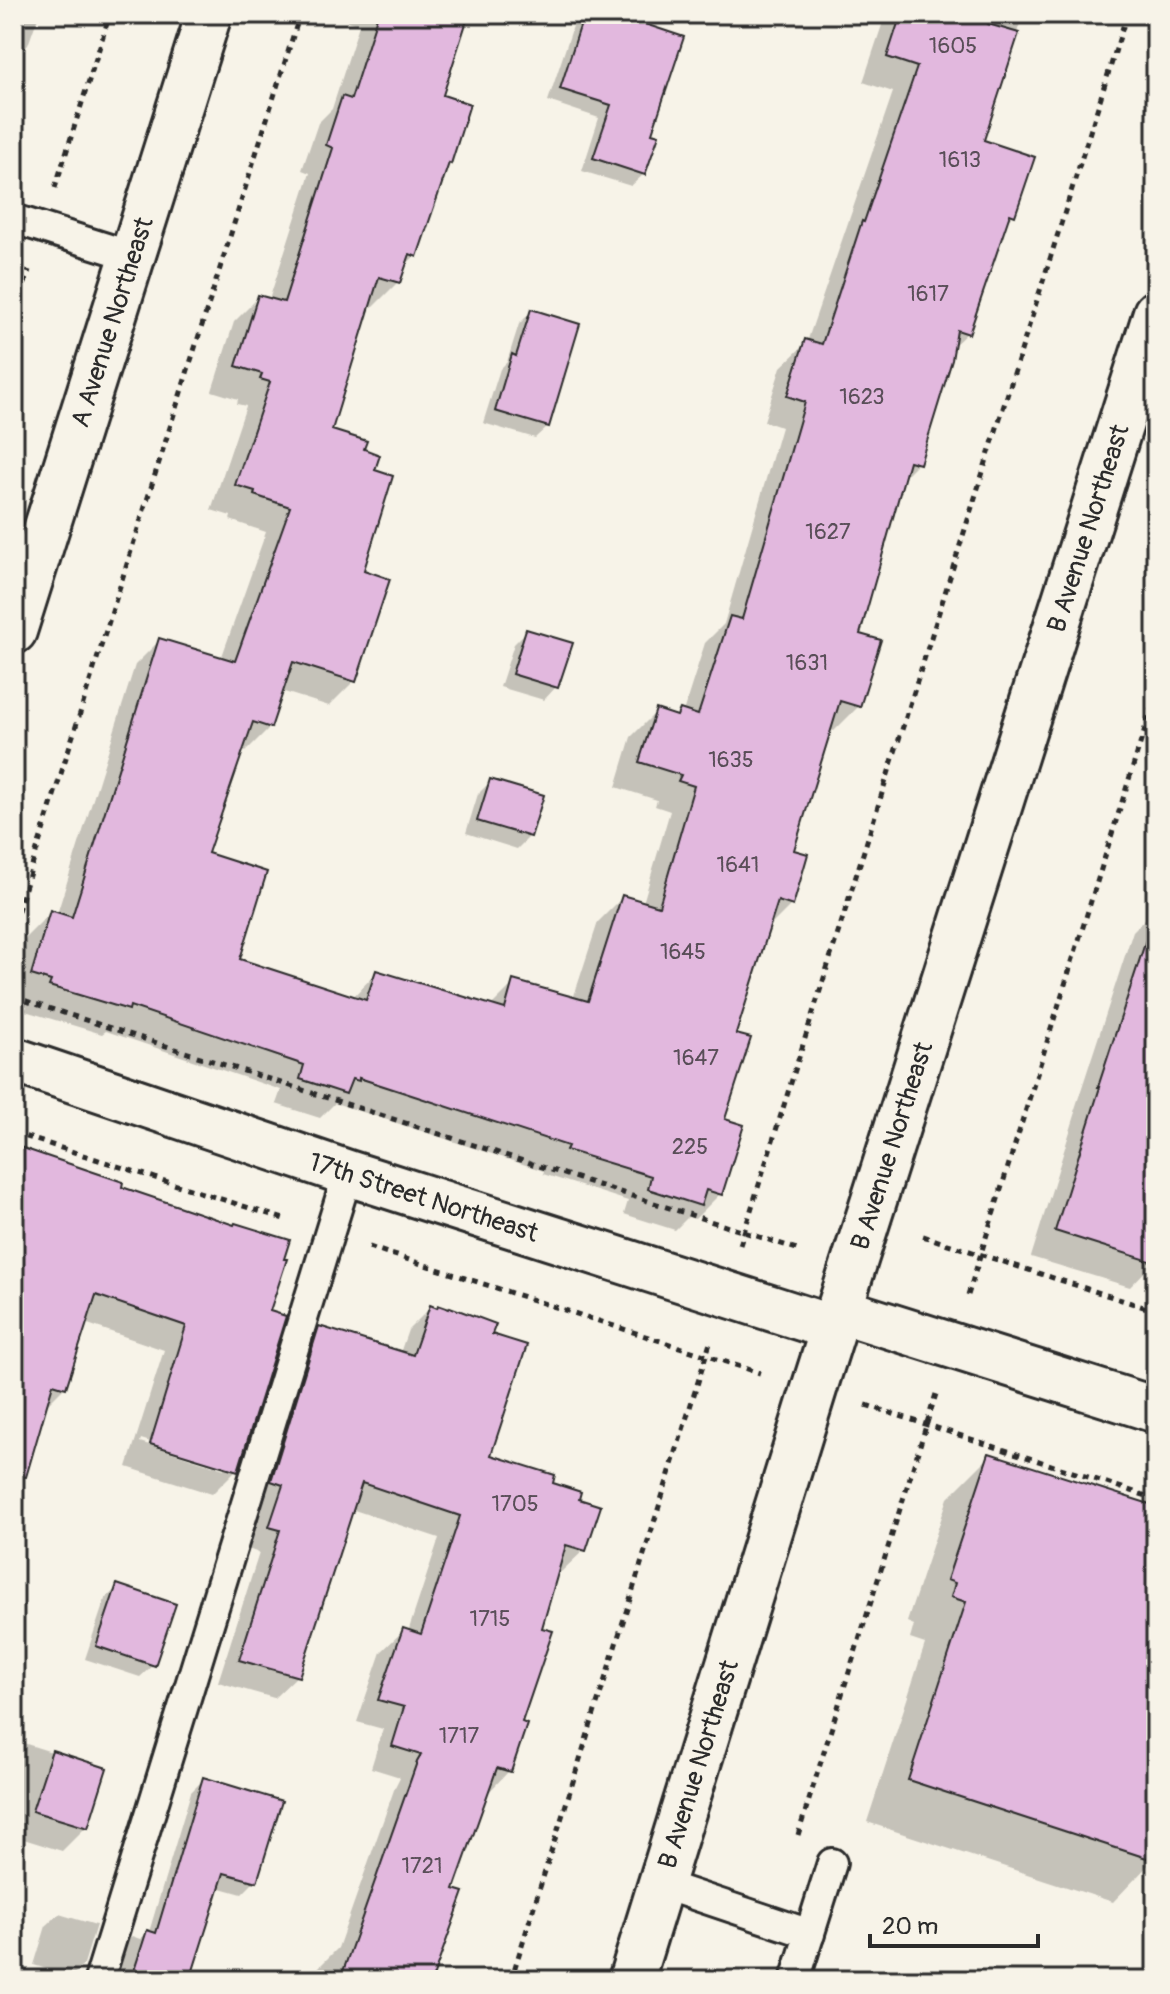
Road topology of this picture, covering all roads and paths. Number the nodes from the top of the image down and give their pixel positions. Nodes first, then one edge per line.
1 (110, 14) edge
2 (209, 14) edge
3 (300, 14) edge
4 (1127, 14) edge
5 (14, 219) edge
6 (42, 228) junction
7 (132, 256) junction
8 (1156, 313) edge
9 (14, 319) edge
10 (14, 631) edge
11 (1156, 693) edge
12 (14, 923) edge
13 (14, 997) edge
14 (14, 1060) edge
15 (14, 1133) edge
16 (348, 1173) junction
17 (745, 1232) junction
18 (329, 1234) junction
19 (923, 1236) dead end
20 (800, 1250) dead end
21 (980, 1254) junction
22 (968, 1295) dead end
23 (1156, 1311) edge
24 (836, 1319) junction
25 (713, 1331) dead end
26 (706, 1356) junction
27 (760, 1373) dead end
28 (938, 1390) dead end
29 (866, 1405) dead end
30 (1156, 1410) edge
31 (927, 1425) junction
32 (1156, 1499) edge
33 (795, 1845) dead end
34 (832, 1863) dead end
35 (661, 1884) junction
36 (810, 1934) junction
37 (99, 1980) edge
38 (511, 1980) edge
39 (631, 1980) edge
40 (795, 1980) edge

1 - 6 path
2 - 7 street, A Avenue Northeast
3 - 12 path
4 - 17 path
5 - 6 lane
6 - 7 lane
6 - 9 path
7 - 10 street, A Avenue Northeast
8 - 24 street, B Avenue Northeast
11 - 21 path
13 - 17 path
14 - 16 street, 17th Street Northeast
15 - 18 path
16 - 18 lane
16 - 24 street, 17th Street Northeast
17 - 20 path
18 - 26 path
18 - 37 lane
19 - 21 path
21 - 22 path
21 - 23 path
24 - 30 street, 17th Street Northeast
24 - 35 street, B Avenue Northeast
25 - 26 path
26 - 27 path
26 - 38 path
28 - 31 path
29 - 31 path
31 - 32 path
31 - 33 path
34 - 36 lane
35 - 36 lane
35 - 39 street, B Avenue Northeast
36 - 40 lane

